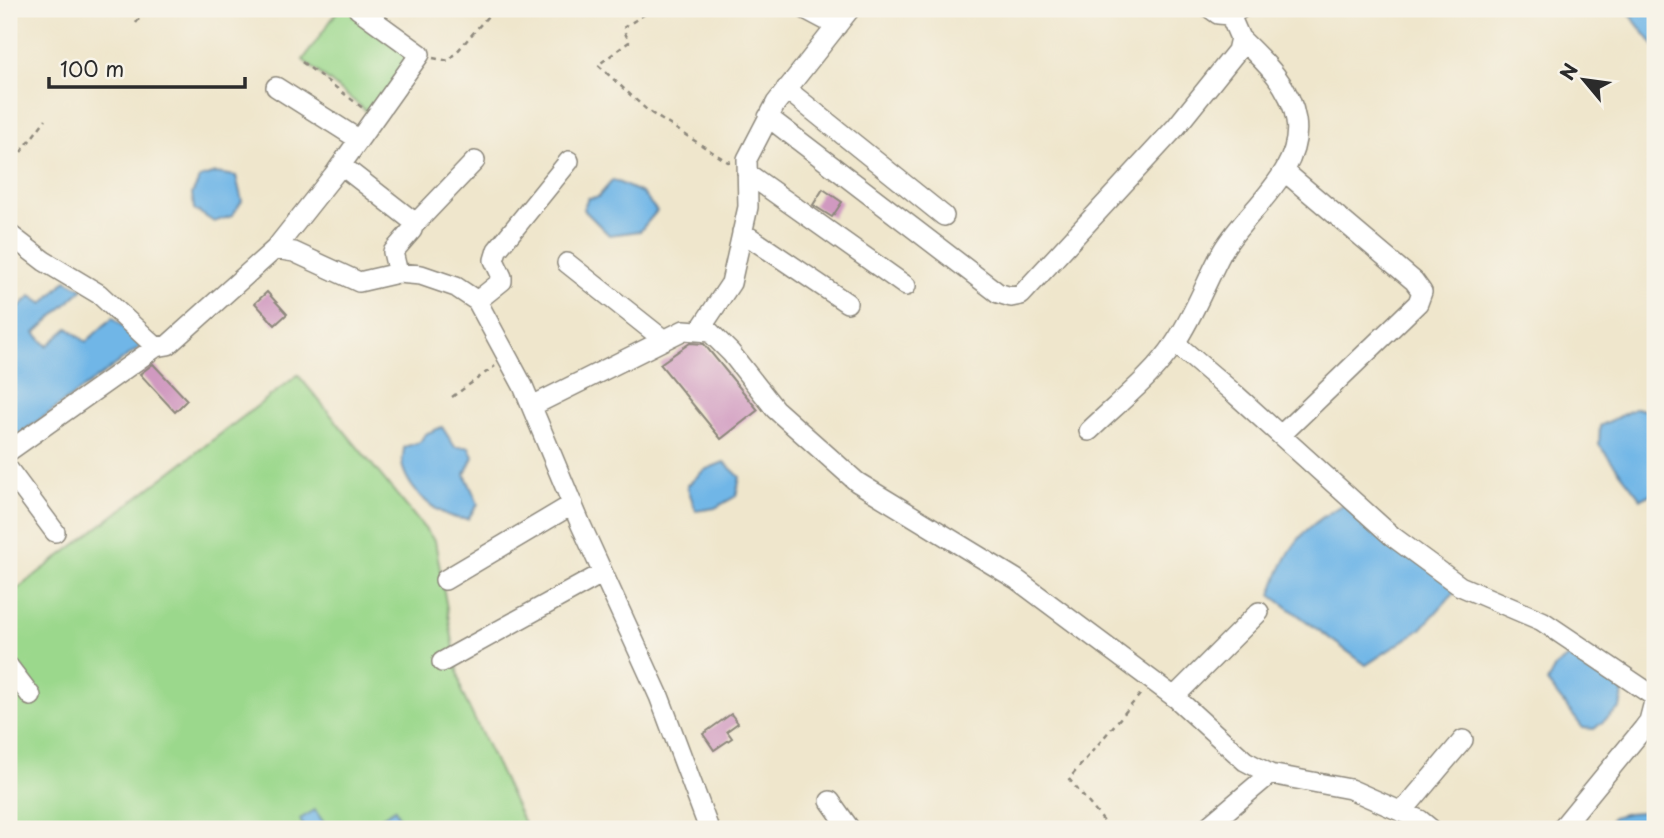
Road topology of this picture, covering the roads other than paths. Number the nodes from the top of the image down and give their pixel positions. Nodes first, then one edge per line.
1 (358, 9) edge
2 (805, 9) edge
3 (850, 9) edge
4 (1211, 9) edge
5 (1235, 12) edge
6 (382, 15) edge
7 (836, 26) junction
8 (1240, 38) junction
9 (276, 88) dead end
10 (786, 89) junction
11 (768, 117) junction
12 (358, 139) junction
13 (475, 161) dead end
14 (569, 161) dead end
15 (341, 165) junction
16 (747, 166) junction
17 (1284, 171) junction
18 (944, 216) dead end
19 (415, 224) junction
20 (742, 232) junction
21 (9, 234) edge
22 (275, 249) junction
23 (567, 262) dead end
24 (398, 273) junction
25 (906, 286) dead end
26 (477, 301) junction
27 (847, 303) dead end
28 (699, 331) junction
29 (664, 340) junction
30 (1175, 343) junction
31 (156, 347) junction
32 (532, 406) junction
33 (1089, 431) dead end
34 (1281, 435) junction
35 (9, 451) edge
36 (9, 470) edge
37 (573, 504) junction
38 (55, 532) dead end
39 (603, 573) junction
40 (445, 580) dead end
41 (1259, 612) dead end
42 (442, 662) dead end
43 (9, 667) edge
44 (31, 696) dead end
45 (1174, 697) junction
46 (1655, 698) edge
47 (1463, 740) dead end
48 (1270, 774) junction
49 (830, 801) dead end
50 (1402, 812) junction
51 (709, 829) edge
52 (850, 829) edge
53 (1205, 829) edge
54 (1431, 829) edge
55 (1562, 829) edge

1 - 6 street
2 - 7 street
3 - 7 street
4 - 5 street
5 - 8 street
6 - 12 street
7 - 10 street
8 - 11 street
8 - 17 street
9 - 12 street
10 - 11 street
10 - 18 street
11 - 16 street
12 - 15 street
13 - 19 street
14 - 26 street
15 - 19 street
15 - 22 street
16 - 20 street
16 - 25 street
17 - 30 street
17 - 34 street
19 - 24 street
20 - 27 street
20 - 28 street
21 - 31 street
22 - 24 street
22 - 31 street
23 - 29 street
24 - 26 street
26 - 32 street
28 - 29 street
28 - 45 street
29 - 32 street
30 - 33 street
30 - 34 street
31 - 35 street
32 - 37 street
34 - 46 street
36 - 38 street
37 - 39 street
37 - 40 street
39 - 42 street
39 - 51 street
41 - 45 street
43 - 44 street
45 - 48 street
46 - 55 street
47 - 50 street
48 - 50 street
48 - 53 street
49 - 52 street
50 - 54 street

